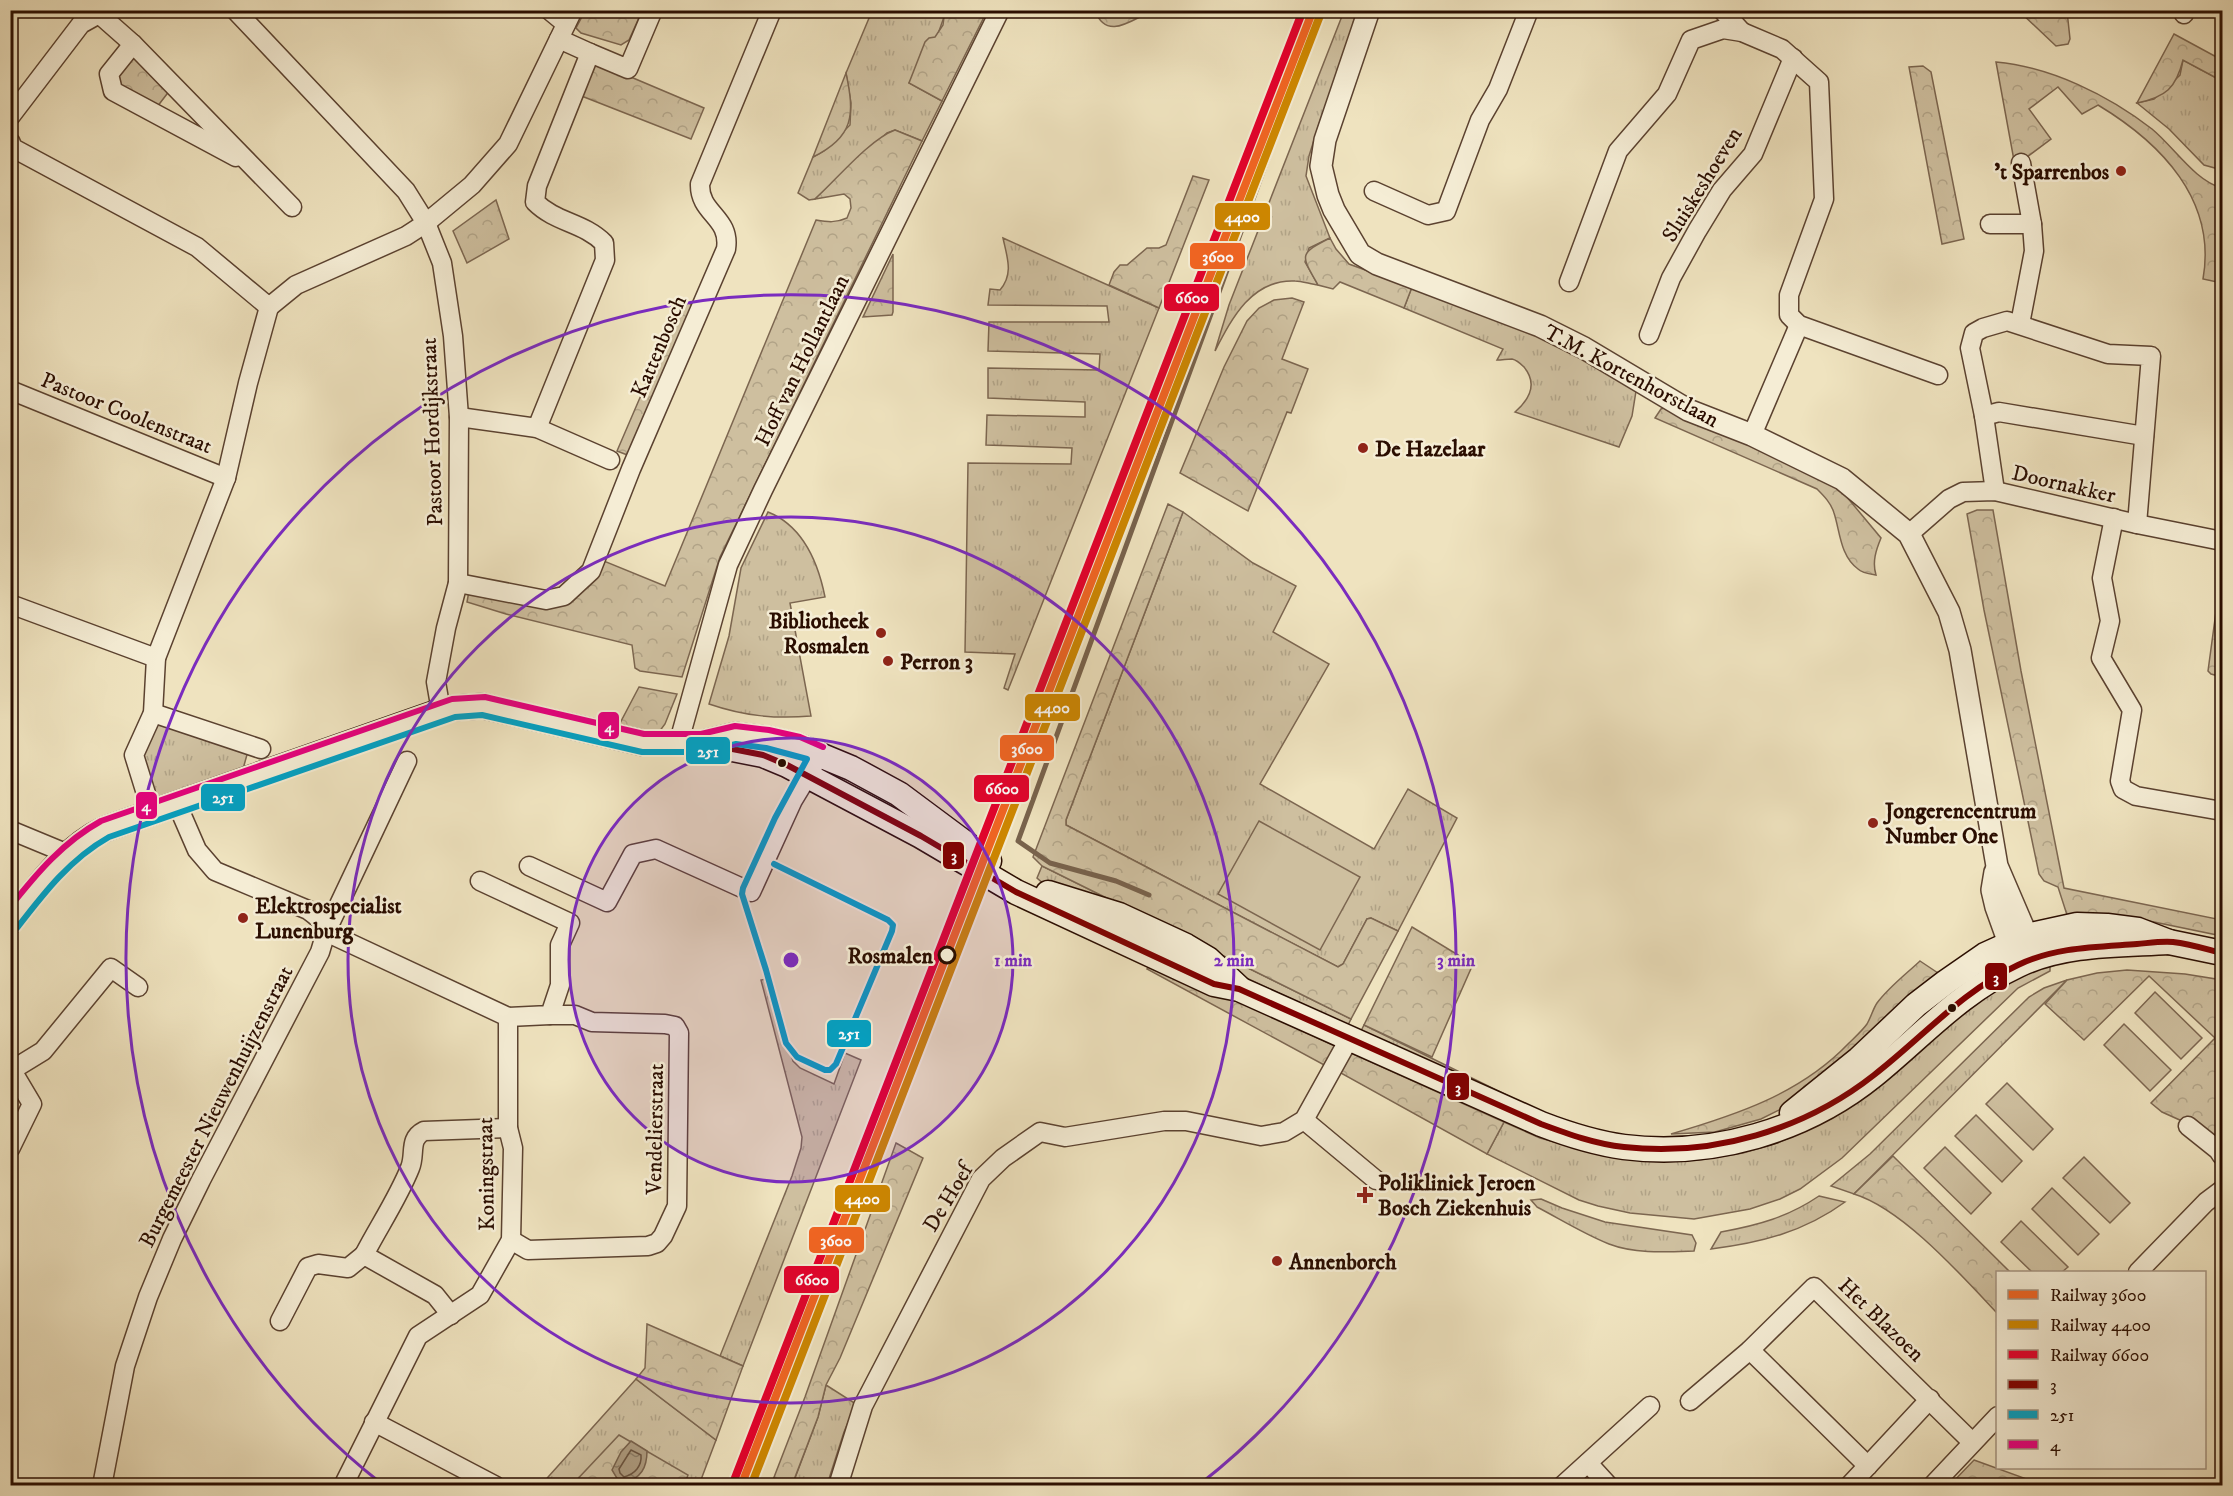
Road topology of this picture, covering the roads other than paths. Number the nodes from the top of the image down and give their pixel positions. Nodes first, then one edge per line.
1 (235, 10) edge
2 (549, 10) edge
3 (653, 10) edge
4 (772, 10) edge
5 (1000, 10) edge
6 (1369, 10) edge
7 (1529, 10) edge
8 (1722, 10) edge
9 (101, 12) edge
10 (566, 25) edge
11 (1742, 32) junction
12 (134, 44) junction
13 (590, 53) junction
14 (1793, 58) junction
15 (10, 117) edge
16 (11, 146) edge
17 (2021, 164) dead end
18 (254, 166) junction
19 (1374, 191) dead end
20 (292, 207) dead end
21 (426, 223) junction
22 (1990, 224) dead end
23 (2032, 224) junction
24 (1569, 282) dead end
25 (270, 307) junction
26 (2020, 324) junction
27 (1799, 325) junction
28 (1649, 335) dead end
29 (1938, 375) dead end
30 (10, 390) edge
31 (1984, 416) junction
32 (459, 417) junction
33 (537, 428) junction
34 (1752, 435) junction
35 (2144, 436) junction
36 (610, 460) dead end
37 (226, 478) junction
38 (1995, 492) junction
39 (2114, 518) junction
40 (2137, 524) junction
41 (1909, 534) junction
42 (2223, 541) edge
43 (458, 583) junction
44 (10, 604) edge
45 (156, 658) junction
46 (441, 711) junction
47 (153, 713) junction
48 (702, 743) junction
49 (678, 745) junction
50 (261, 749) dead end
51 (820, 755) junction
52 (406, 760) dead end
53 (808, 776) junction
54 (177, 804) junction
55 (2223, 811) edge
56 (152, 813) junction
57 (10, 830) edge
58 (68, 854) junction
59 (529, 866) dead end
60 (480, 881) dead end
61 (10, 922) edge
62 (326, 932) junction
63 (2022, 951) junction
64 (2223, 953) edge
65 (138, 987) dead end
66 (1239, 989) junction
67 (550, 1015) junction
68 (508, 1017) junction
69 (1349, 1039) junction
70 (11, 1068) edge
71 (1304, 1120) junction
72 (2188, 1126) dead end
73 (508, 1128) junction
74 (10, 1149) edge
75 (2223, 1156) edge
76 (1376, 1180) dead end
77 (2223, 1190) edge
78 (511, 1240) junction
79 (364, 1255) junction
80 (2139, 1271) edge
81 (451, 1315) junction
82 (280, 1321) dead end
83 (1750, 1350) junction
84 (1930, 1399) junction
85 (1690, 1401) dead end
86 (1650, 1406) dead end
87 (1996, 1418) edge
88 (374, 1422) junction
89 (1972, 1442) junction
90 (1588, 1462) junction
91 (1868, 1466) junction
92 (102, 1485) edge
93 (343, 1485) edge
94 (496, 1485) edge
95 (838, 1485) edge
96 (1562, 1485) edge
97 (1609, 1485) edge
98 (1849, 1485) edge
99 (1932, 1485) edge

1 - 21 street, Pastoor Hordijkstraat
2 - 10 street
3 - 13 street
4 - 43 street, Kattenbosch
5 - 49 street, Hoff van Hollantlaan
6 - 34 street, T.M. Kortenhorstlaan
7 - 19 street
8 - 11 street
9 - 12 street
9 - 15 street
10 - 13 street
10 - 21 street
11 - 14 street
11 - 24 street
12 - 18 street
12 - 18 street
13 - 33 street
14 - 27 street
14 - 28 street, Sluiskeshoeven
16 - 25 street
17 - 23 street
18 - 20 street
21 - 25 street
21 - 32 street, Pastoor Hordijkstraat
22 - 23 street
23 - 26 street
25 - 37 street
26 - 31 street
26 - 35 street
27 - 29 street
27 - 34 street
30 - 37 street, Pastoor Coolenstraat
31 - 35 street
31 - 38 street
32 - 33 street
32 - 43 street, Pastoor Hordijkstraat
33 - 36 street
34 - 41 street, T.M. Kortenhorstlaan
35 - 40 street
37 - 45 street
38 - 39 street, Doornakker
38 - 41 street, Doornakker
39 - 40 street, Doornakker
39 - 55 street
40 - 42 street, Doornakker
41 - 63 street, T.M. Kortenhorstlaan
43 - 46 street, Pastoor Hordijkstraat
44 - 45 street
45 - 47 street
46 - 49 main road
46 - 54 main road
47 - 50 street
47 - 56 street
48 - 49 main road
48 - 51 main road
48 - 53 main road
51 - 53 street
51 - 66 main road
52 - 62 street, Burgemeester Nieuwenhuijzenstraat
53 - 59 street
53 - 66 main road
54 - 56 main road
54 - 62 street
56 - 58 main road
57 - 58 street
58 - 61 main road
60 - 67 street
62 - 68 street
62 - 92 street, Burgemeester Nieuwenhuijzenstraat
63 - 64 main road
63 - 69 main road
65 - 70 street
66 - 69 main road
67 - 68 street
67 - 78 street, Vendelierstraat
68 - 73 street, Koningstraat
69 - 71 street
70 - 74 street
71 - 76 street
71 - 95 street, De Hoef
72 - 75 street
73 - 78 street, Koningstraat
73 - 79 street
77 - 80 street
78 - 81 street, Koningstraat
79 - 81 street
79 - 82 street
81 - 88 street, Koningstraat
83 - 84 street, Het Blazoen
83 - 85 street, Het Blazoen
83 - 91 street
84 - 89 street, Het Blazoen
84 - 91 street
86 - 90 street
87 - 89 street
88 - 93 street, Koningstraat
88 - 94 street
89 - 99 street
90 - 96 street
90 - 97 street
91 - 98 street

